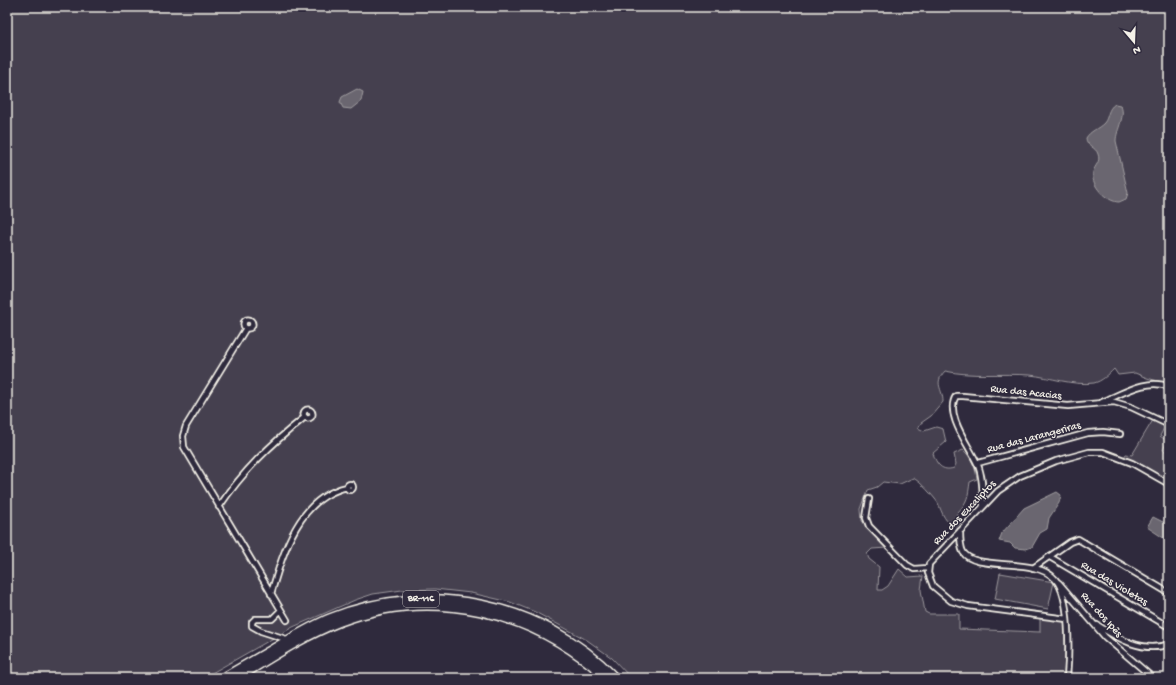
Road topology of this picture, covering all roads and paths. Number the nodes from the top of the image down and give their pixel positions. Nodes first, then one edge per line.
1 (246, 328) dead end
2 (1169, 387) edge
3 (1096, 404) junction
4 (305, 417) dead end
5 (1169, 425) edge
6 (1120, 434) dead end
7 (978, 463) junction
8 (1169, 484) edge
9 (347, 487) dead end
10 (869, 500) dead end
11 (983, 506) junction
12 (219, 507) junction
13 (960, 531) junction
14 (1050, 557) junction
15 (928, 568) junction
16 (1033, 568) junction
17 (1055, 579) junction
18 (1169, 593) edge
19 (271, 594) junction
20 (281, 610) junction
21 (1067, 619) junction
22 (287, 620) dead end
23 (1092, 622) junction
24 (1169, 627) edge
25 (289, 640) junction
26 (1169, 644) edge
27 (223, 678) edge
28 (238, 678) edge
29 (606, 678) edge
30 (616, 678) edge
31 (1067, 678) edge
32 (1153, 678) edge

1 - 12 street
2 - 3 street
3 - 5 street, Rua das Acacias
3 - 7 street, Rua das Acacias
4 - 12 street
6 - 7 street, Rua das Larangeriras
7 - 11 street
8 - 11 street, Rua dos Eucaliptos
9 - 19 street
10 - 15 street
11 - 13 street, Rua dos Eucaliptos
12 - 19 street
13 - 15 street, Rua dos Eucaliptos
13 - 16 street
14 - 16 street
14 - 18 street
14 - 24 street, Rua das Violetas
15 - 21 street
16 - 17 street
17 - 21 street
17 - 23 street, Rua dos Ipês
19 - 20 street
20 - 22 street
20 - 25 street
21 - 31 street
23 - 26 street
23 - 32 street, Rua dos Ipês
25 - 27 highway, BR-116
25 - 30 highway, BR-116
28 - 29 highway, BR-116

